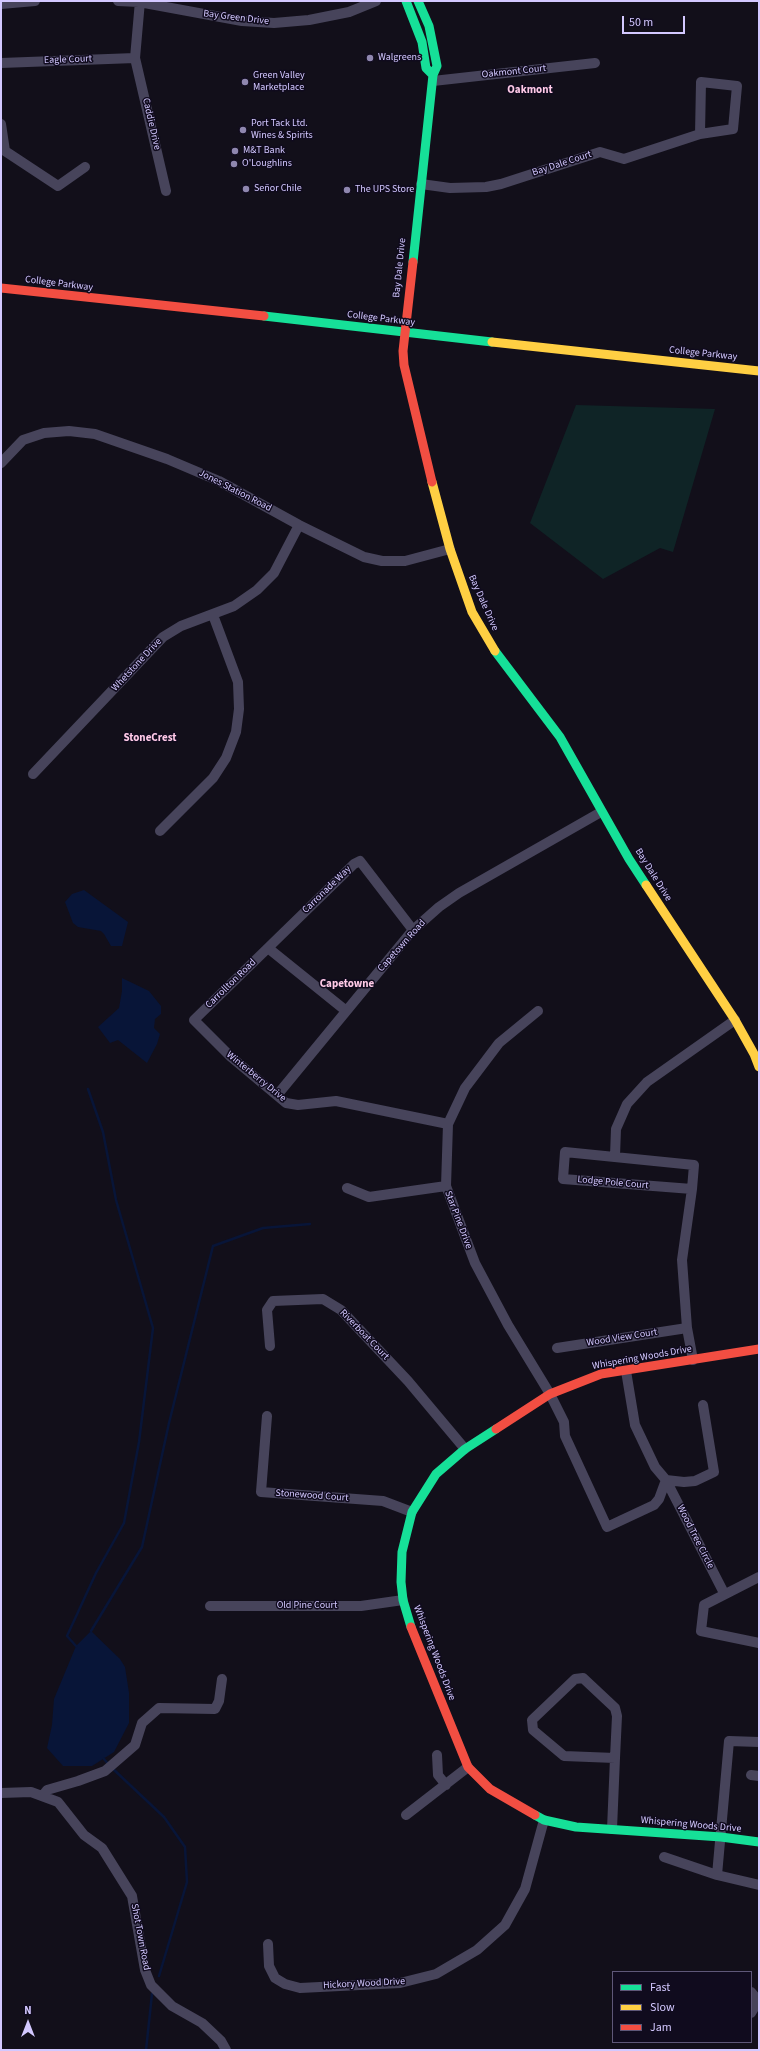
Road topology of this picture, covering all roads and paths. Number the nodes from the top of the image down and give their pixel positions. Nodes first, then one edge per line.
1 (34, 1) edge
2 (118, 1) edge
3 (376, 1) edge
4 (406, 1) edge
5 (418, 1) edge
6 (139, 2) edge
7 (1, 4) edge
8 (135, 58) junction
9 (1, 63) edge
10 (595, 63) dead end
11 (433, 78) junction
12 (1, 124) edge
13 (700, 134) junction
14 (3, 150) edge
15 (85, 167) dead end
16 (421, 184) junction
17 (166, 191) dead end
18 (1, 288) edge
19 (404, 333) junction
20 (759, 371) edge
21 (1, 463) edge
22 (299, 525) junction
23 (450, 549) junction
24 (213, 615) junction
25 (33, 774) dead end
26 (601, 812) junction
27 (160, 831) dead end
28 (413, 930) junction
29 (268, 948) junction
30 (345, 1010) junction
31 (538, 1011) dead end
32 (194, 1020) joint
33 (735, 1020) junction
34 (759, 1067) edge
35 (278, 1094) junction
36 (448, 1124) junction
37 (615, 1156) junction
38 (446, 1186) junction
39 (347, 1188) dead end
40 (692, 1189) junction
41 (687, 1328) junction
42 (270, 1346) dead end
43 (557, 1348) dead end
44 (759, 1349) edge
45 (693, 1360) junction
46 (626, 1371) junction
47 (550, 1394) junction
48 (703, 1405) dead end
49 (267, 1416) dead end
50 (465, 1449) junction
51 (666, 1480) junction
52 (412, 1512) junction
53 (759, 1577) edge
54 (724, 1593) junction
55 (403, 1600) junction
56 (210, 1606) dead end
57 (759, 1643) edge
58 (222, 1679) dead end
59 (759, 1742) edge
60 (437, 1755) dead end
61 (615, 1758) junction
62 (468, 1767) junction
63 (446, 1785) junction
64 (1, 1793) edge
65 (43, 1795) junction
66 (406, 1815) dead end
67 (544, 1820) junction
68 (612, 1829) junction
69 (721, 1837) junction
70 (759, 1842) edge
71 (664, 1857) dead end
72 (717, 1875) junction
73 (759, 1885) edge
74 (268, 1944) dead end
75 (752, 1993) edge
76 (758, 2003) edge
77 (226, 2050) edge

1 - 7 street
2 - 6 street, Bay Green Drive
3 - 6 street, Bay Green Drive
4 - 11 street
5 - 11 street, Bay Dale Drive
6 - 8 street, Caddie Drive
8 - 9 street, Eagle Court
8 - 17 street, Caddie Drive
10 - 11 street, Oakmont Court
11 - 16 street, Bay Dale Drive
12 - 14 street
13 - 13 street, Bay Dale Court
13 - 16 street, Bay Dale Court
14 - 15 street
16 - 19 street, Bay Dale Drive
18 - 19 street, College Parkway
19 - 20 street, College Parkway
19 - 23 street, Bay Dale Drive
21 - 22 street, Jones Station Road
22 - 23 street, Jones Station Road
22 - 24 street, Whetstone Drive
23 - 26 street, Bay Dale Drive
24 - 25 street, Whetstone Drive
24 - 27 street
26 - 28 street, Capetown Road
26 - 33 street, Bay Dale Drive
28 - 29 street, Carronade Way
28 - 30 street, Capetown Road
29 - 30 street
29 - 32 street, Carrollton Road
30 - 35 street, Capetown Road
31 - 36 street, Star Pine Drive
32 - 35 street, Winterberry Drive
33 - 34 street, Bay Dale Drive
33 - 37 street
35 - 36 street, Winterberry Drive
36 - 38 street, Star Pine Drive
37 - 40 street, Lodge Pole Court
37 - 40 street, Lodge Pole Court
38 - 39 street
38 - 47 street, Star Pine Drive
40 - 41 street, Lodge Pole Court
41 - 43 street, Wood View Court
41 - 45 street, Lodge Pole Court
42 - 50 street, Riverboat Court
44 - 45 street, Whispering Woods Drive
45 - 46 street, Whispering Woods Drive
46 - 47 street, Whispering Woods Drive
46 - 51 street, Wood Tree Circle
47 - 50 street, Whispering Woods Drive
47 - 51 street, Star Pine Drive
48 - 51 street
49 - 52 street, Stonewood Court
50 - 52 street, Whispering Woods Drive
51 - 54 street, Wood Tree Circle
52 - 55 street, Whispering Woods Drive
53 - 54 street
54 - 57 street
55 - 56 street, Old Pine Court
55 - 62 street, Whispering Woods Drive
58 - 65 street
59 - 69 street
60 - 63 street
61 - 61 street
61 - 68 street
62 - 63 street
62 - 67 street, Whispering Woods Drive
63 - 66 street
64 - 65 street, Shot Town Road
65 - 77 street, Shot Town Road
67 - 68 street, Whispering Woods Drive
67 - 74 street, Hickory Wood Drive
68 - 69 street, Whispering Woods Drive
69 - 70 street, Whispering Woods Drive
69 - 72 street
71 - 72 street
72 - 73 street
75 - 76 street

